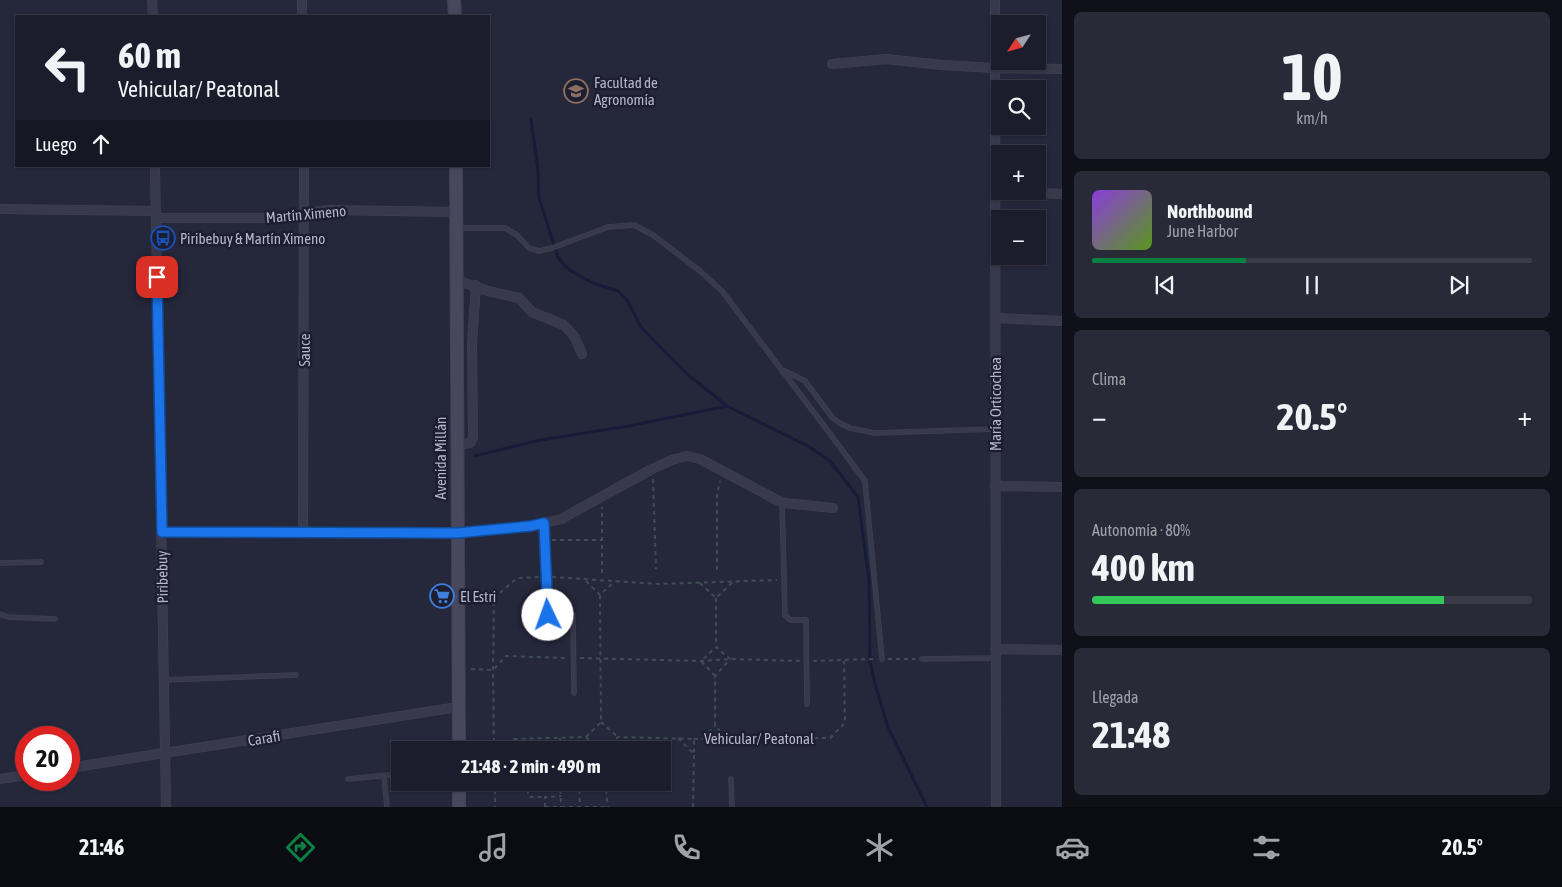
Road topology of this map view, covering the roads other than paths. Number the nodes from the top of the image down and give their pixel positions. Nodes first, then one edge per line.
1 (152, 0) edge
2 (302, 0) edge
3 (454, 0) edge
4 (995, 0) edge
5 (153, 15) edge
6 (302, 15) edge
7 (454, 15) edge
8 (995, 15) edge
9 (832, 64) dead end
10 (991, 68) edge
11 (1046, 69) edge
12 (1062, 69) edge
13 (995, 70) edge
14 (995, 145) edge
15 (155, 167) edge
16 (304, 167) edge
17 (456, 167) edge
18 (1046, 193) edge
19 (1062, 194) edge
20 (995, 200) edge
21 (0, 209) edge
22 (456, 212) junction
23 (156, 215) junction
24 (305, 215) junction
25 (456, 228) junction
26 (456, 280) junction
27 (476, 285) junction
28 (995, 318) junction
29 (1062, 321) edge
30 (582, 354) dead end
31 (782, 369) junction
32 (995, 429) junction
33 (456, 445) junction
34 (995, 486) junction
35 (1062, 487) edge
36 (782, 502) junction
37 (833, 508) dead end
38 (544, 523) junction
39 (162, 532) junction
40 (303, 533) junction
41 (457, 533) junction
42 (0, 562) edge
43 (41, 562) dead end
44 (0, 614) edge
45 (55, 619) dead end
46 (1062, 650) edge
47 (995, 653) junction
48 (882, 659) dead end
49 (922, 659) road end
50 (296, 675) dead end
51 (164, 680) junction
52 (574, 694) dead end
53 (807, 704) dead end
54 (458, 707) junction
55 (459, 741) edge
56 (165, 753) junction
57 (80, 766) edge
58 (391, 775) edge
59 (384, 776) junction
60 (15, 777) edge
61 (0, 779) edge
62 (348, 779) dead end
63 (731, 779) dead end
64 (459, 791) edge
65 (166, 807) edge
66 (386, 807) edge
67 (459, 807) edge
68 (732, 807) edge
69 (996, 807) edge

1 - 5 street
2 - 6 street
3 - 7 main road
4 - 8 street, María Orticochea
9 - 10 street
11 - 12 street
13 - 14 street, María Orticochea
15 - 23 street, Piribebuy
16 - 24 street, Sauce
17 - 22 main road, Avenida Millán
18 - 19 street
20 - 28 street, María Orticochea
21 - 23 street, Martín Ximeno
22 - 24 street, Martín Ximeno
22 - 25 main road, Avenida Millán
23 - 24 street, Martín Ximeno
23 - 39 street, Piribebuy
24 - 40 street, Sauce
25 - 26 main road, Avenida Millán
25 - 31 lane
26 - 27 street
26 - 33 main road, Avenida Millán
27 - 30 street
27 - 33 street
28 - 29 street
28 - 32 street, María Orticochea
31 - 32 lane
31 - 48 lane
32 - 34 street, María Orticochea
33 - 41 main road, Avenida Millán
34 - 35 street
34 - 47 street, María Orticochea
36 - 37 street
36 - 38 street
36 - 53 lane
38 - 41 street
38 - 52 lane
39 - 40 street
39 - 51 street, Piribebuy
40 - 41 street
41 - 54 main road, Avenida Millán
42 - 43 lane
44 - 45 lane
46 - 47 street
47 - 49 lane
47 - 69 street, María Orticochea
50 - 51 lane
51 - 56 street, Piribebuy
54 - 55 main road, Avenida Millán
54 - 56 street, Carafi
56 - 57 street, Carafi
56 - 65 street, Piribebuy
58 - 59 lane
59 - 62 lane
59 - 66 lane
60 - 61 street
63 - 68 lane
64 - 67 main road

